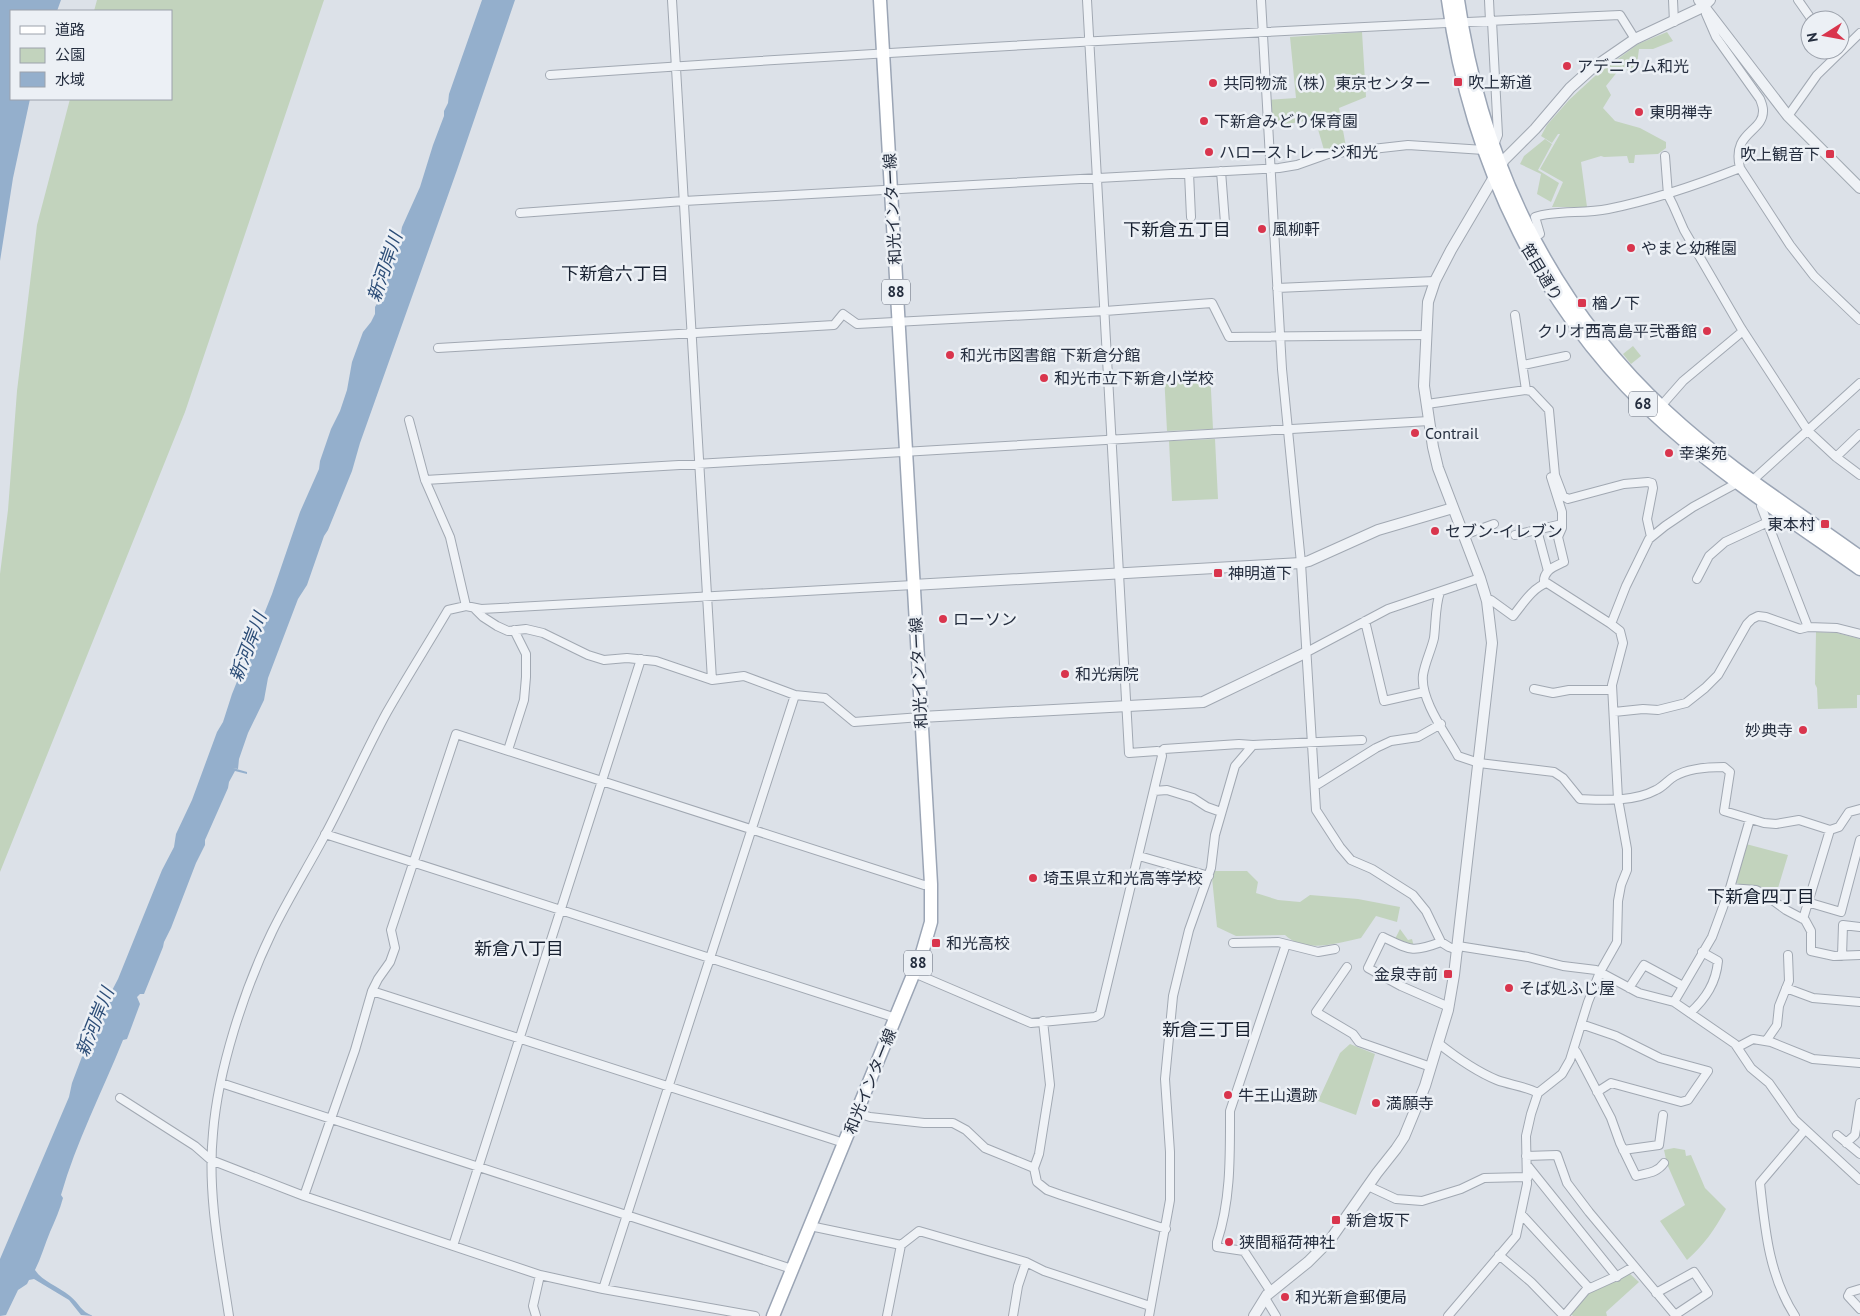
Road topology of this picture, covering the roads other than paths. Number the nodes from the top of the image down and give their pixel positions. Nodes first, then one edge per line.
1 (672, 0) edge
2 (880, 0) edge
3 (1087, 0) edge
4 (1261, 0) edge
5 (1448, 0) edge
6 (1458, 0) edge
7 (1489, 0) edge
8 (1673, 0) edge
9 (1704, 2) edge
10 (1491, 21) junction
11 (1456, 22) junction
12 (1674, 22) junction
13 (1263, 32) junction
14 (1860, 33) edge
15 (1635, 39) junction
16 (1850, 41) edge
17 (1090, 42) junction
18 (882, 53) junction
19 (1829, 60) edge
20 (676, 66) junction
21 (550, 75) dead end
22 (1788, 116) junction
23 (1488, 149) junction
24 (1665, 156) dead end
25 (1271, 168) junction
26 (1740, 168) junction
27 (1221, 171) junction
28 (1497, 172) junction
29 (1189, 173) junction
30 (1097, 177) junction
31 (1860, 188) edge
32 (891, 190) junction
33 (1668, 195) junction
34 (684, 201) junction
35 (520, 213) dead end
36 (1191, 217) dead end
37 (1225, 223) dead end
38 (1533, 238) junction
39 (1435, 281) junction
40 (1278, 288) junction
41 (1105, 311) junction
42 (1515, 315) dead end
43 (1860, 320) edge
44 (898, 322) junction
45 (1743, 331) junction
46 (692, 333) junction
47 (1427, 335) junction
48 (1280, 336) junction
49 (438, 348) dead end
50 (1566, 356) dead end
51 (1523, 365) junction
52 (1860, 383) edge
53 (1526, 390) junction
54 (1427, 404) junction
55 (1661, 406) junction
56 (409, 420) dead end
57 (1429, 422) junction
58 (1288, 429) junction
59 (1808, 430) junction
60 (1860, 434) edge
61 (1112, 439) junction
62 (1552, 451) junction
63 (905, 452) junction
64 (1836, 457) junction
65 (700, 465) junction
66 (1860, 475) edge
67 (424, 480) junction
68 (1753, 480) junction
69 (1739, 482) junction
70 (1764, 501) junction
71 (1453, 508) junction
72 (1768, 522) junction
73 (1494, 524) dead end
74 (1562, 524) junction
75 (1537, 530) junction
76 (1464, 535) junction
77 (1515, 535) dead end
78 (1651, 537) junction
79 (1860, 557) edge
80 (1301, 563) junction
81 (1860, 569) edge
82 (1548, 571) junction
83 (1120, 574) junction
84 (1480, 578) junction
85 (1696, 579) dead end
86 (1544, 583) junction
87 (913, 585) junction
88 (1440, 592) junction
89 (708, 596) junction
90 (1487, 601) junction
91 (466, 606) junction
92 (474, 608) junction
93 (1365, 621) junction
94 (1611, 624) junction
95 (1808, 627) junction
96 (514, 630) junction
97 (1860, 634) edge
98 (1305, 653) junction
99 (642, 659) junction
100 (712, 680) junction
101 (1534, 689) dead end
102 (1612, 690) junction
103 (1424, 692) junction
104 (795, 694) junction
105 (1128, 706) junction
106 (1614, 712) junction
107 (921, 718) junction
108 (1441, 724) junction
109 (1362, 740) dead end
110 (1312, 743) junction
111 (1253, 745) junction
112 (508, 750) junction
113 (1161, 752) junction
114 (1479, 763) junction
115 (604, 781) junction
116 (1315, 786) junction
117 (1154, 790) junction
118 (1618, 799) junction
119 (1860, 809) edge
120 (1221, 812) junction
121 (1750, 820) junction
122 (752, 829) junction
123 (1830, 830) junction
124 (326, 834) junction
125 (1860, 840) edge
126 (1139, 856) junction
127 (413, 862) junction
128 (1209, 876) junction
129 (931, 884) junction
130 (1730, 888) junction
131 (1808, 902) junction
132 (562, 910) junction
133 (1803, 919) junction
134 (1860, 927) edge
135 (1441, 942) junction
136 (1233, 943) dead end
137 (1286, 944) junction
138 (1458, 948) junction
139 (1334, 949) dead end
140 (1702, 952) junction
141 (1788, 955) dead end
142 (1842, 956) junction
143 (1860, 956) edge
144 (710, 957) junction
145 (1347, 967) dead end
146 (1600, 972) junction
147 (914, 973) junction
148 (1683, 986) junction
149 (1629, 988) junction
150 (1786, 988) junction
151 (372, 991) junction
152 (1674, 1002) junction
153 (1860, 1002) edge
154 (1449, 1007) junction
155 (1690, 1013) junction
156 (896, 1018) junction
157 (1043, 1021) junction
158 (1581, 1024) junction
159 (520, 1038) junction
160 (1766, 1041) junction
161 (1438, 1043) junction
162 (1738, 1047) junction
163 (1574, 1049) junction
164 (1860, 1063) edge
165 (1431, 1067) junction
166 (221, 1083) junction
167 (668, 1085) junction
168 (1597, 1092) junction
169 (1538, 1093) junction
170 (120, 1098) dead end
171 (1860, 1103) edge
172 (857, 1113) junction
173 (1663, 1115) dead end
174 (331, 1118) junction
175 (1805, 1130) junction
176 (1837, 1135) dead end
177 (844, 1143) junction
178 (1846, 1143) junction
179 (1624, 1150) junction
180 (1860, 1154) edge
181 (1526, 1156) junction
182 (211, 1160) junction
183 (1664, 1163) dead end
184 (1527, 1165) junction
185 (478, 1166) junction
186 (1034, 1168) junction
187 (1528, 1177) junction
188 (1860, 1180) edge
189 (1368, 1186) junction
190 (304, 1196) junction
191 (626, 1214) junction
192 (1522, 1214) junction
193 (810, 1226) junction
194 (1166, 1230) junction
195 (901, 1245) junction
196 (453, 1246) junction
197 (1500, 1255) junction
198 (1026, 1262) junction
199 (1633, 1267) junction
200 (792, 1269) junction
201 (540, 1275) junction
202 (1617, 1276) junction
203 (1589, 1288) junction
204 (603, 1289) junction
205 (1860, 1289) edge
206 (1656, 1293) junction
207 (1268, 1295) junction
208 (1150, 1306) junction
209 (1860, 1309) edge
210 (712, 1312) edge
211 (1675, 1315) edge
212 (229, 1316) edge
213 (537, 1316) edge
214 (755, 1316) edge
215 (773, 1316) edge
216 (888, 1316) edge
217 (1013, 1316) edge
218 (1149, 1316) edge
219 (1254, 1316) edge
220 (1276, 1316) edge
221 (1448, 1316) edge
222 (1564, 1316) edge
223 (1795, 1316) edge

1 - 20 street
2 - 18 main road, 和光インター線 / 88
3 - 17 street
4 - 13 street
5 - 11 main road, 笹目通り / 68
6 - 11 main road, 笹目通り / 68
7 - 10 street
8 - 12 street
9 - 12 street
9 - 22 street
9 - 26 street
10 - 11 street
10 - 15 street
10 - 23 street
11 - 13 street
11 - 23 main road, 笹目通り / 68
12 - 15 street
13 - 17 street
13 - 25 street
14 - 16 street
15 - 28 street
17 - 18 street
17 - 30 street
18 - 20 street
18 - 32 main road, 和光インター線 / 88
19 - 22 street
20 - 21 street
20 - 34 street
22 - 31 street
23 - 25 street
23 - 28 main road, 笹目通り / 68
24 - 33 street
25 - 27 street
25 - 40 street
26 - 33 street
26 - 43 street
27 - 29 street
27 - 37 street
28 - 38 main road, 笹目通り / 68
28 - 39 street
28 - 69 main road, 笹目通り / 68
29 - 30 street
29 - 36 street
30 - 32 street
30 - 41 street
32 - 34 street
32 - 44 main road, 和光インター線 / 88
33 - 38 street
33 - 45 street
34 - 35 street
34 - 46 street
38 - 55 main road, 笹目通り / 68
39 - 40 street
39 - 47 street
40 - 48 street
41 - 44 street
41 - 48 street
41 - 61 street
42 - 51 street
44 - 46 street
44 - 63 main road, 和光インター線 / 88
45 - 55 street
45 - 59 street
46 - 49 street
46 - 65 street
47 - 48 street
47 - 54 street
48 - 58 street
50 - 51 street
51 - 53 street
52 - 59 street
53 - 54 street
53 - 62 street
54 - 57 street
55 - 68 main road, 笹目通り / 68
56 - 67 street
57 - 58 street
57 - 71 street
58 - 61 street
58 - 80 street
59 - 64 street
59 - 68 street
60 - 64 street
61 - 63 street
61 - 83 street
62 - 74 street
62 - 78 street
63 - 65 street
63 - 87 main road, 和光インター線 / 88
64 - 66 street
65 - 67 street
65 - 89 street
67 - 91 street
68 - 79 main road, 笹目通り / 68
69 - 70 main road, 笹目通り / 68
69 - 78 street
70 - 72 street
70 - 81 main road, 笹目通り / 68
71 - 76 street
71 - 80 street
72 - 85 street
72 - 95 street
73 - 76 street
74 - 75 street
74 - 82 street
75 - 77 street
75 - 82 street
76 - 84 street
78 - 94 street
80 - 83 street
80 - 98 street
82 - 86 street
83 - 87 street
83 - 105 street
84 - 88 street
84 - 90 street
86 - 90 street
86 - 94 street
87 - 89 street
87 - 107 main road, 和光インター線 / 88
88 - 93 street
88 - 103 street
89 - 92 street
89 - 100 street
90 - 114 street
91 - 92 street
91 - 124 street
92 - 96 street
93 - 98 street
93 - 103 street
94 - 102 street
95 - 97 street
95 - 106 street
96 - 99 street
96 - 112 street
98 - 105 street
98 - 110 street
99 - 100 street
99 - 115 street
100 - 104 street
101 - 102 street
102 - 106 street
103 - 108 street
104 - 107 street
104 - 122 street
105 - 107 street
105 - 113 street
106 - 118 street
107 - 129 main road, 和光インター線 / 88
108 - 114 street
108 - 116 street
109 - 110 street
110 - 111 street
110 - 116 street
111 - 113 street
111 - 120 street
112 - 115 street
112 - 127 street
113 - 117 street
114 - 118 street
114 - 138 street
115 - 122 street
115 - 132 street
116 - 135 street
117 - 120 street
117 - 126 street
118 - 121 street
118 - 146 street
119 - 123 street
120 - 128 street
121 - 123 street
121 - 130 street
122 - 129 street
122 - 144 street
123 - 131 street
124 - 127 street
124 - 166 street
125 - 131 street
126 - 128 street
126 - 157 street
127 - 132 street
127 - 151 street
128 - 194 street
129 - 147 main road, 和光インター線 / 88
130 - 133 street
130 - 140 street
131 - 133 street
132 - 144 street
132 - 159 street
133 - 142 street
134 - 142 street
135 - 138 street
135 - 154 street
136 - 137 street
137 - 139 street
137 - 207 street
138 - 146 street
138 - 154 street
140 - 148 street
140 - 155 street
141 - 150 street
142 - 143 street
144 - 156 street
144 - 167 street
145 - 165 street
146 - 149 street
146 - 158 street
147 - 156 main road, 和光インター線 / 88
147 - 157 street
148 - 149 street
148 - 152 street
149 - 152 street
150 - 153 street
150 - 160 street
151 - 159 street
151 - 174 street
152 - 155 street
154 - 161 street
155 - 162 street
156 - 172 main road, 和光インター線 / 88
157 - 186 street
158 - 163 street
158 - 168 street
159 - 167 street
159 - 185 street
160 - 162 street
160 - 164 street
161 - 165 street
161 - 169 street
162 - 175 street
163 - 168 street
163 - 169 street
165 - 189 street
166 - 174 street
166 - 182 street
167 - 177 street
167 - 191 street
168 - 179 street
169 - 181 street
170 - 182 street
171 - 178 street
172 - 177 main road, 和光インター線 / 88
172 - 186 street
173 - 179 street
174 - 185 street
174 - 190 street
175 - 188 street
175 - 223 street
176 - 178 street
177 - 193 main road, 和光インター線 / 88
178 - 180 street
179 - 183 street
181 - 184 street
181 - 199 street
182 - 190 street
182 - 212 street
184 - 187 street
184 - 202 street
185 - 191 street
185 - 196 street
186 - 194 street
187 - 189 street
187 - 192 street
189 - 207 street
190 - 196 street
191 - 200 street
191 - 204 street
192 - 197 street
192 - 203 street
193 - 195 street
193 - 200 main road, 和光インター線 / 88
194 - 208 street
195 - 198 street
195 - 216 street
196 - 201 street
197 - 221 street
197 - 222 street
198 - 208 street
198 - 217 street
199 - 202 street
199 - 206 street
200 - 215 main road, 和光インター線 / 88
201 - 204 street
201 - 213 street
202 - 203 street
203 - 222 street
204 - 210 street
205 - 209 street
206 - 211 street
206 - 211 street
207 - 219 street
207 - 220 street
208 - 218 street
210 - 214 street

